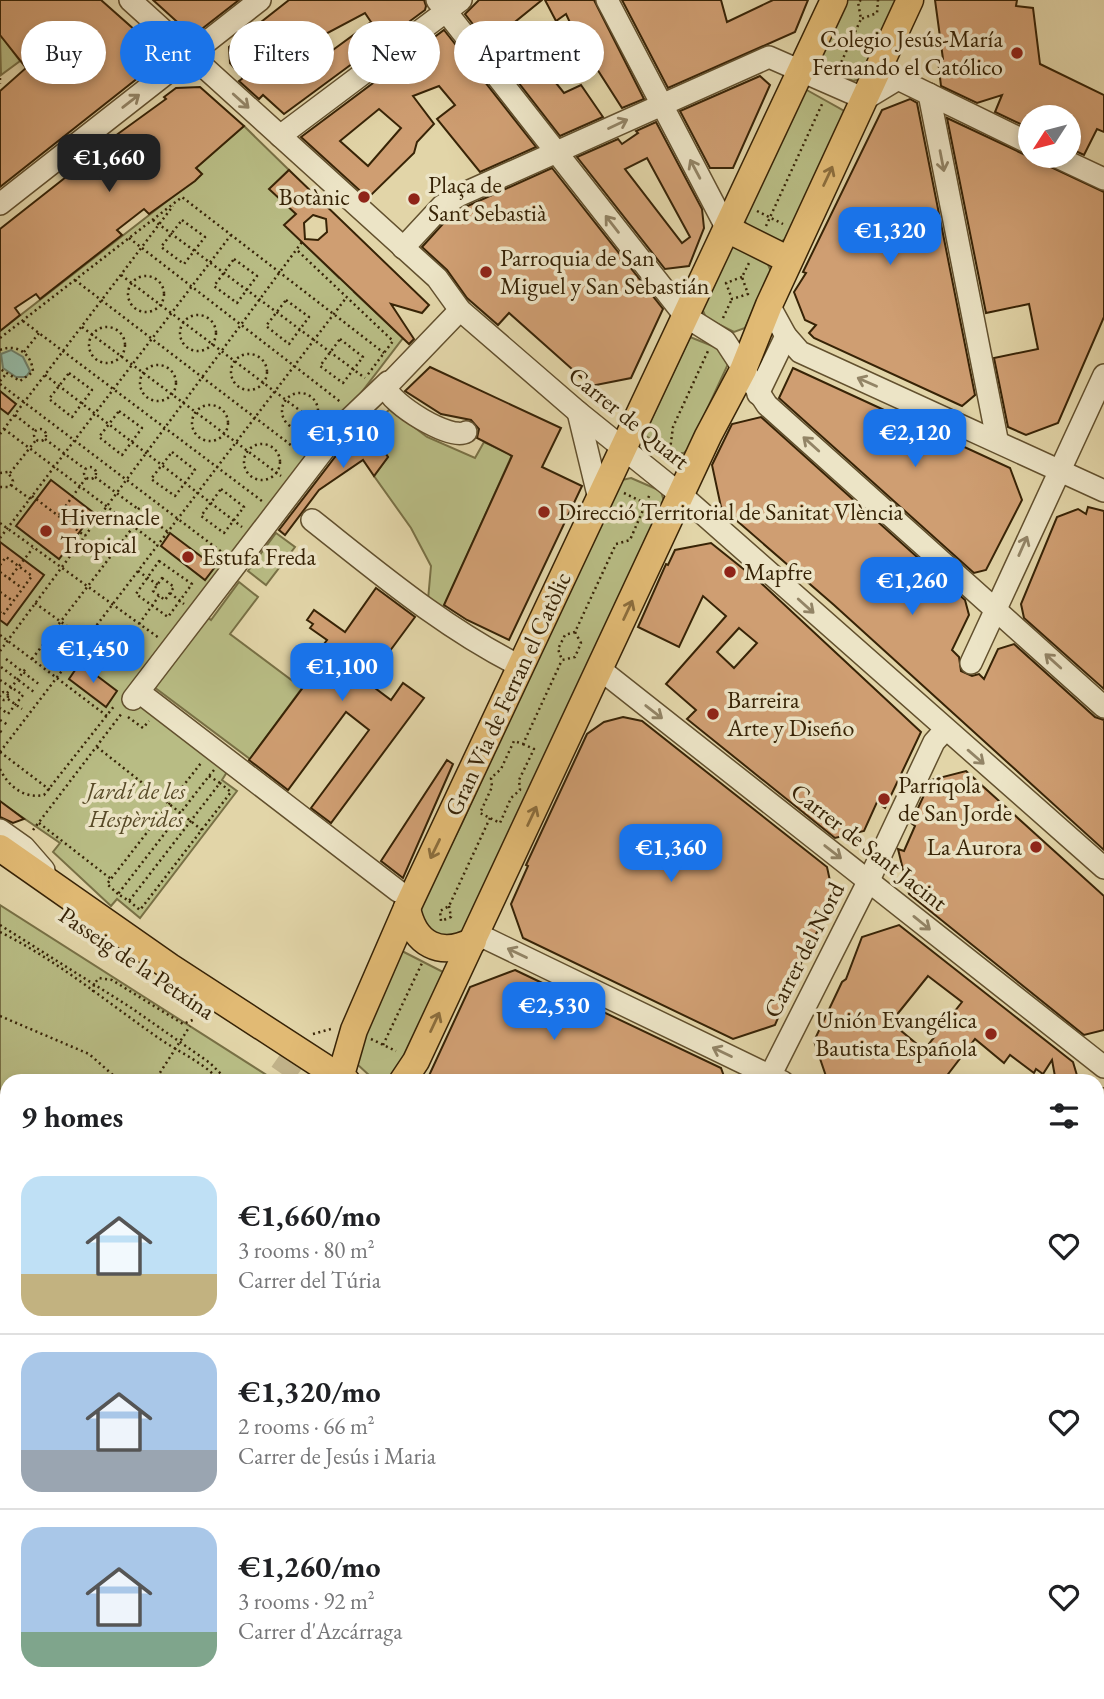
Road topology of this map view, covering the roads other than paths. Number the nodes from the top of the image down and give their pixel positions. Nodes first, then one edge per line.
1 (130, 0) edge
2 (260, 0) edge
3 (607, 0) edge
4 (834, 0) edge
5 (910, 0) edge
6 (448, 4) edge
7 (153, 21) edge
8 (215, 35) edge
9 (800, 70) junction
10 (215, 78) edge
11 (153, 84) edge
12 (929, 94) junction
13 (865, 99) junction
14 (660, 104) junction
15 (280, 136) junction
16 (1018, 138) edge
17 (556, 152) junction
18 (1081, 168) edge
19 (1104, 179) edge
20 (0, 204) edge
21 (727, 229) junction
22 (403, 248) junction
23 (789, 260) junction
24 (769, 305) junction
25 (460, 310) junction
26 (685, 316) junction
27 (786, 336) junction
28 (743, 370) junction
29 (1104, 374) edge
30 (388, 382) junction
31 (758, 394) junction
32 (578, 412) junction
33 (466, 432) dead end
34 (997, 439) junction
35 (623, 447) junction
36 (1058, 469) junction
37 (1104, 491) edge
38 (607, 494) junction
39 (672, 503) junction
40 (312, 520) dead end
41 (995, 608) junction
42 (971, 663) dead end
43 (522, 667) junction
44 (601, 670) junction
45 (1104, 707) edge
46 (945, 730) junction
47 (0, 830) edge
48 (0, 848) edge
49 (0, 863) edge
50 (1104, 868) edge
51 (869, 880) junction
52 (402, 900) junction
53 (124, 935) junction
54 (475, 938) junction
55 (279, 1056) tunnel mouth
56 (1104, 1067) edge
57 (404, 1069) edge
58 (333, 1074) edge
59 (343, 1074) edge
60 (762, 1074) edge
61 (775, 1074) edge

1 - 7 street, Carrer de Quart
2 - 8 street
3 - 14 street
4 - 9 main road, Gran Via de Ferran el Catòlic
5 - 13 main road
6 - 15 street
6 - 17 street
9 - 13 street
9 - 14 street
9 - 21 main road, Gran Via de Ferran el Catòlic
10 -> 15 street, Carrer de Quart
20 -> 11 street
12 - 13 street
12 - 16 street
12 -> 34 street
23 -> 13 main road
17 -> 14 street
21 -> 14 street
15 - 22 street, Carrer de Quart
17 - 22 street
26 -> 17 street
18 - 19 street
21 - 23 main road
21 - 26 main road, Gran Via de Ferran el Catòlic
22 - 25 street, Carrer de Quart
23 - 24 main road
24 - 27 street
24 - 28 main road
25 - 30 street
25 - 32 street, Carrer de Quart
26 - 28 street
26 - 35 main road, Gran Via de Ferran el Catòlic
27 - 31 street
34 -> 27 street
28 - 31 street
28 - 39 main road
29 - 36 street
30 - 33 street
30 - 52 street
41 -> 31 street
32 - 35 street, Carrer de Quart
32 - 38 street
34 - 36 street
35 - 38 main road, Gran Via de Ferran el Catòlic
35 - 39 street, Carrer de Quart
36 - 37 street
41 -> 36 street
38 - 43 main road, Gran Via de Ferran el Catòlic
44 -> 39 main road
39 -> 46 street, Carrer de Quart
40 - 43 street
41 - 42 street
45 -> 41 street
43 -> 52 main road, Gran Via de Ferran el Catòlic
44 -> 51 street, Carrer de Sant Jacint
54 -> 44 main road
46 -> 50 street, Carrer de Quart
46 - 51 street, Carrer del Nord
47 - 53 street, Passeig de la Petxina
48 - 53 main road, Passeig de la Petxina
49 - 55 main road, Passeig de la Petxina
51 -> 56 street, Carrer de Sant Jacint
51 - 61 street, Carrer del Nord
52 - 54 main road
52 - 59 main road, Gran Via de Ferran el Catòlic
53 - 58 main road, Passeig de la Petxina
57 -> 54 main road
60 -> 54 street

